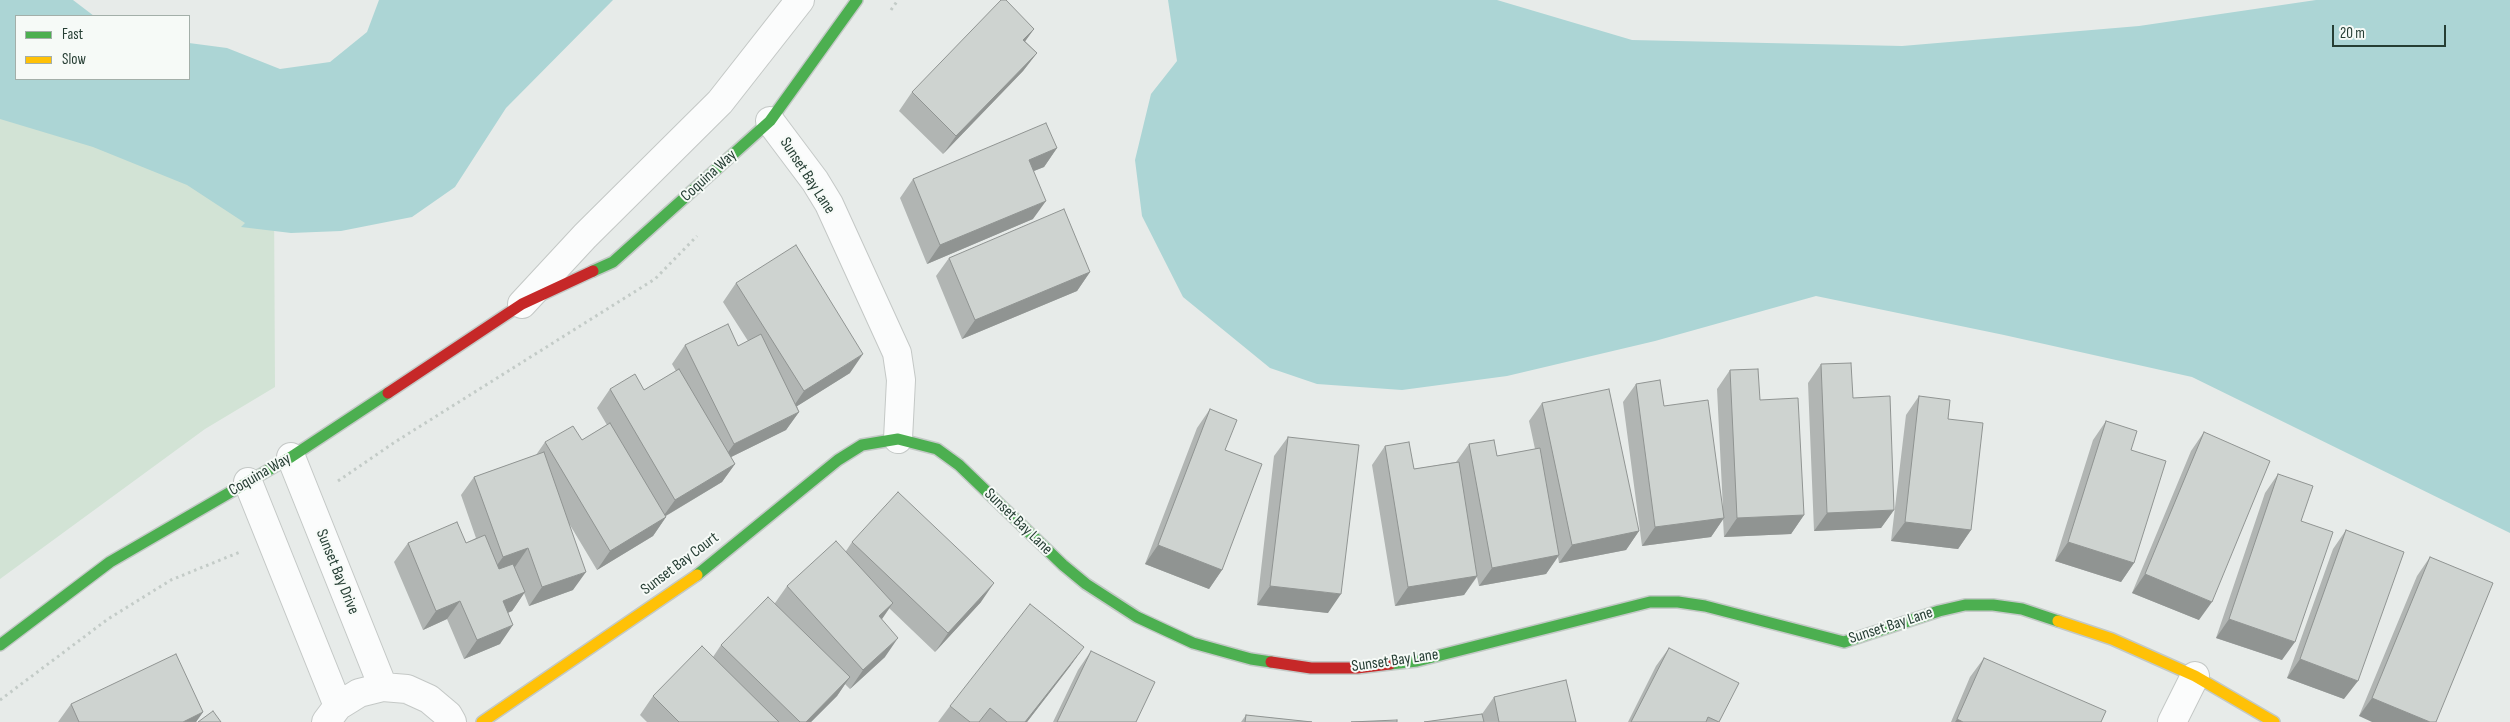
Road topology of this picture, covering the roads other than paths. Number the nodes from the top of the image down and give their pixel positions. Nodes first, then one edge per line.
1 (800, 0) edge
2 (857, 0) edge
3 (770, 121) junction
4 (522, 304) junction
5 (898, 439) junction
6 (291, 457) junction
7 (248, 482) junction
8 (0, 645) edge
9 (2195, 676) junction
10 (383, 687) junction
11 (332, 714) edge
12 (452, 722) edge
13 (482, 722) edge
14 (2172, 722) edge
15 (2274, 722) edge

1 - 4 street, Coquina Way
2 - 3 street, Coquina Way
3 - 4 street, Coquina Way
3 - 5 street, Sunset Bay Lane
4 - 6 street, Coquina Way
5 - 9 street, Sunset Bay Lane
5 - 13 street, Sunset Bay Court
6 - 7 street, Coquina Way
6 - 10 street, Sunset Bay Drive
7 - 8 street, Coquina Way
7 - 11 street
9 - 14 street
9 - 15 street, Sunset Bay Lane
10 - 11 street
10 - 12 street

